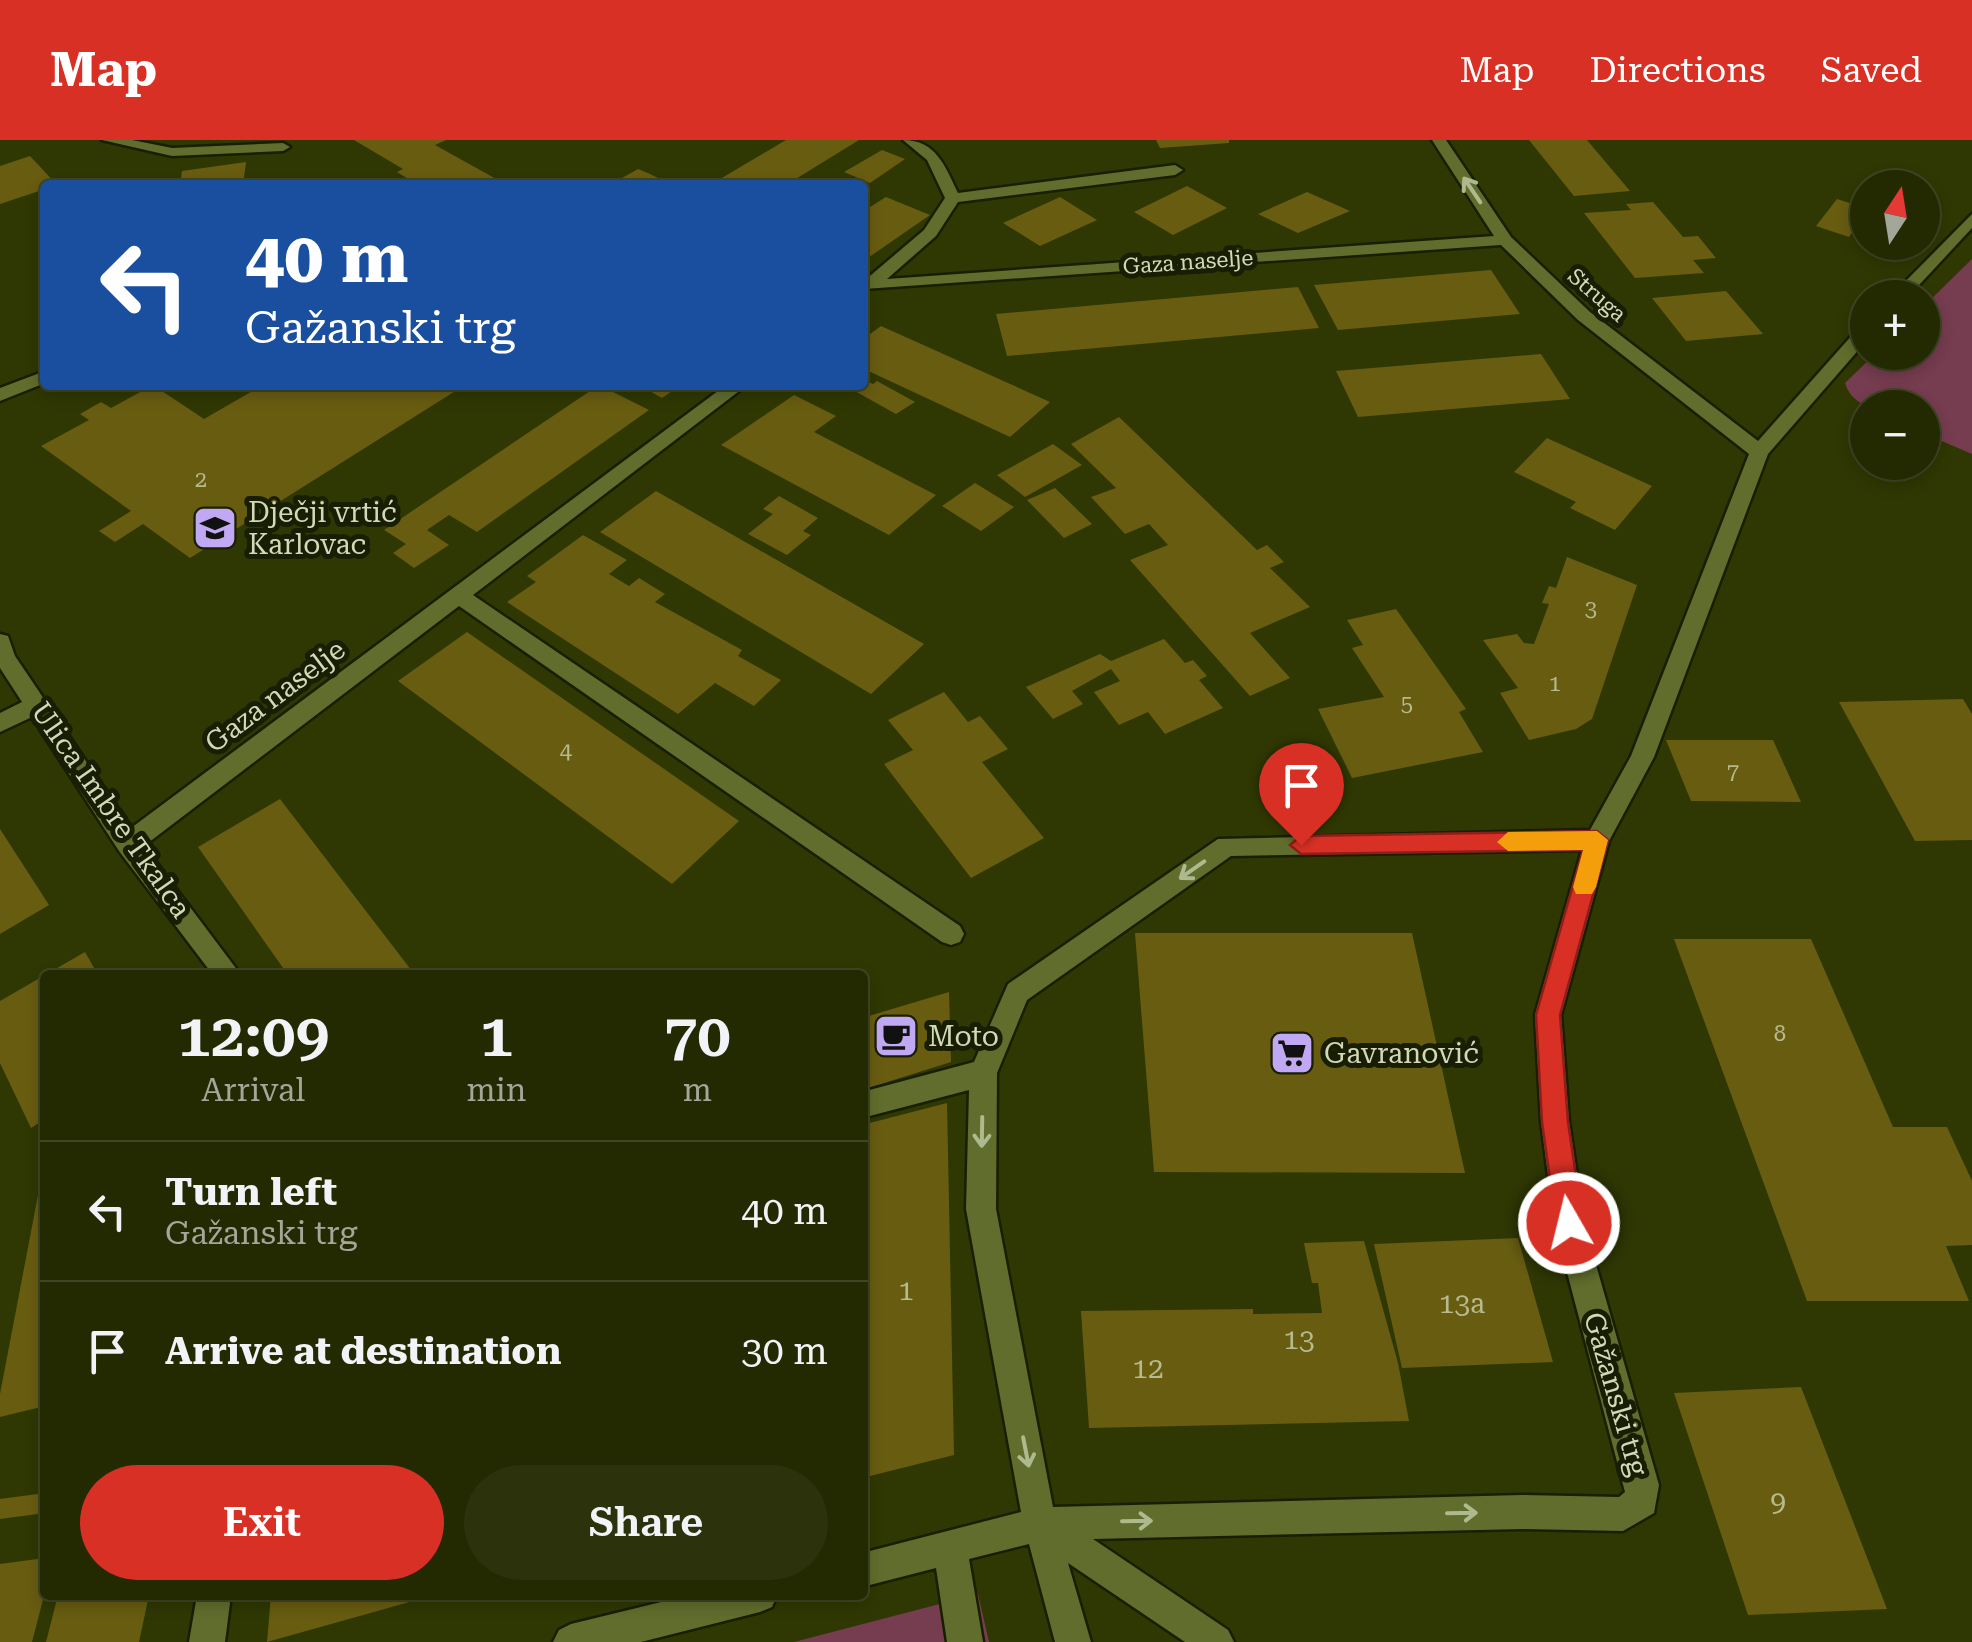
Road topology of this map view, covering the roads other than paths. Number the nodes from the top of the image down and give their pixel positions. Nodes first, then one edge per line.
1 (109, 140) edge
2 (910, 140) edge
3 (1439, 140) edge
4 (283, 148) dead end
5 (1175, 170) dead end
6 (953, 198) junction
7 (1972, 219) edge
8 (1505, 240) junction
9 (1914, 280) edge
10 (868, 287) edge
11 (868, 288) edge
12 (1850, 348) edge
13 (40, 380) edge
14 (731, 390) edge
15 (0, 395) edge
16 (1759, 452) junction
17 (458, 596) junction
18 (0, 642) edge
19 (38, 704) junction
20 (0, 724) edge
21 (1597, 840) junction
22 (128, 844) junction
23 (951, 934) dead end
24 (224, 970) edge
25 (982, 1073) junction
26 (868, 1103) edge
27 (1040, 1524) junction
28 (950, 1548) junction
29 (868, 1568) edge
30 (213, 1600) edge
31 (740, 1600) edge
32 (208, 1642) edge
33 (571, 1642) edge
34 (964, 1642) edge
35 (1073, 1642) edge
36 (1216, 1642) edge

1 - 4 street
2 - 6 street
8 -> 3 street, Struga
5 - 6 street
6 - 10 street, Gaza naselje
7 - 9 street
8 - 11 street, Gaza naselje
8 - 16 street, Struga
12 - 16 street
13 - 15 street
14 - 17 street, Gaza naselje
16 - 21 street
17 - 22 street, Gaza naselje
17 - 23 street
18 - 19 street, Ulica Imbre Tkalca
19 - 20 street
19 - 22 street, Ulica Imbre Tkalca
21 -> 25 street
27 -> 21 street, Gažanski trg
22 - 24 street, Ulica Imbre Tkalca
25 - 26 street
25 -> 27 street
27 - 28 street
27 - 35 street
27 - 36 street
28 - 29 street
28 - 34 street
30 - 32 street
31 - 33 street

